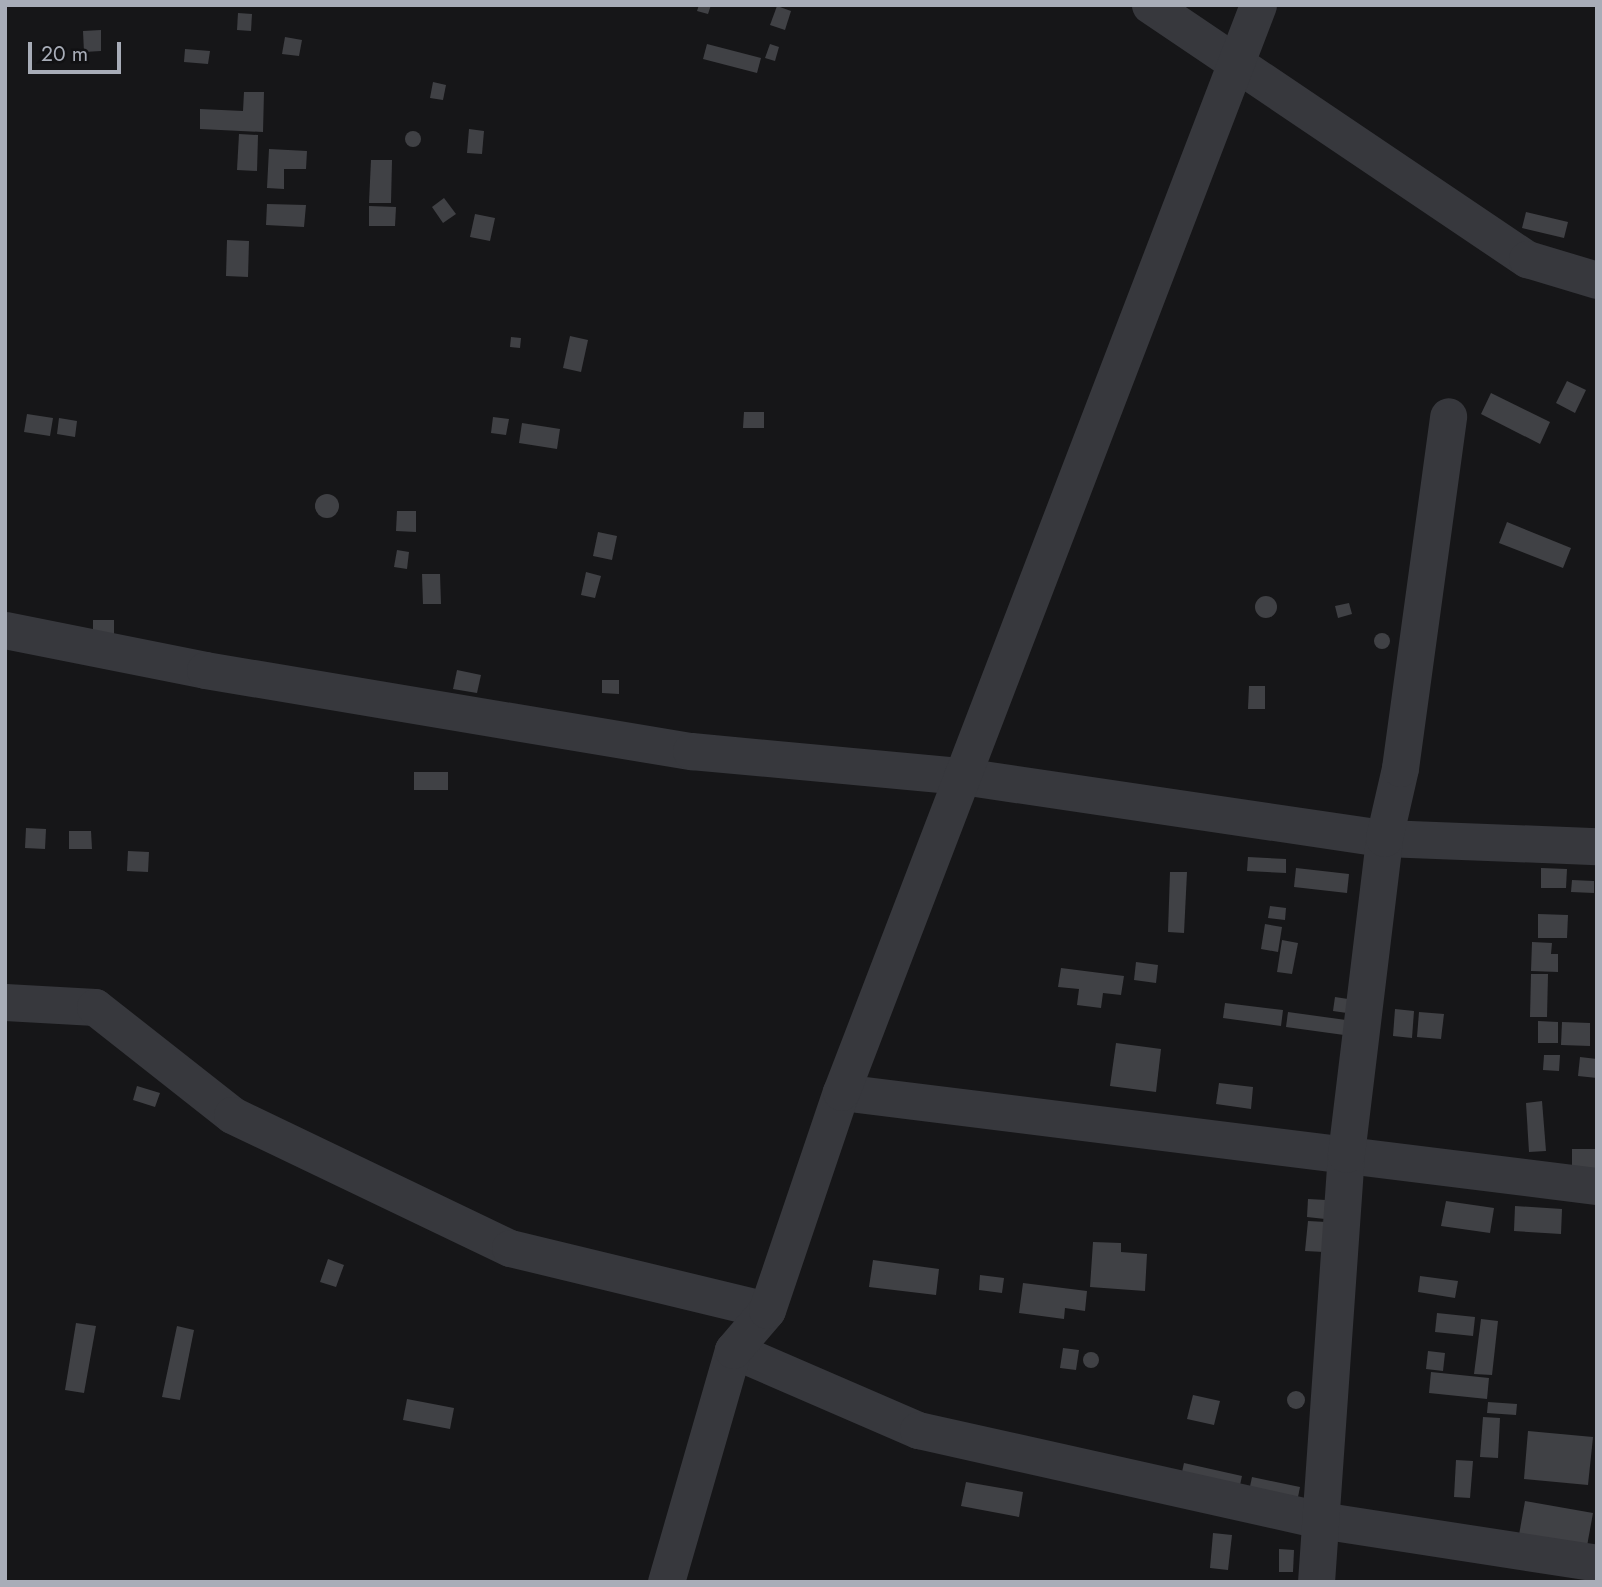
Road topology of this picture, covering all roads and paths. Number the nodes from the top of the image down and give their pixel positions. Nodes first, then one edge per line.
1 (1150, 5) edge
2 (1258, 5) edge
3 (1236, 62) junction
4 (1597, 280) edge
5 (1448, 416) dead end
6 (5, 630) edge
7 (962, 776) junction
8 (1384, 838) junction
9 (1597, 846) edge
10 (5, 1002) edge
11 (841, 1092) junction
12 (1346, 1154) junction
13 (1597, 1186) edge
14 (767, 1310) junction
15 (733, 1350) junction
16 (1320, 1520) junction
17 (1597, 1563) edge
18 (666, 1582) edge
19 (1316, 1582) edge

1 - 3 street
2 - 3 street
3 - 4 street
3 - 7 street
5 - 8 street
6 - 7 street
7 - 8 street
7 - 11 street
8 - 9 street
8 - 12 street
10 - 14 street
11 - 12 street
11 - 14 street
12 - 13 street
12 - 16 street
14 - 15 street
15 - 16 street
15 - 18 street
16 - 17 street
16 - 19 street

